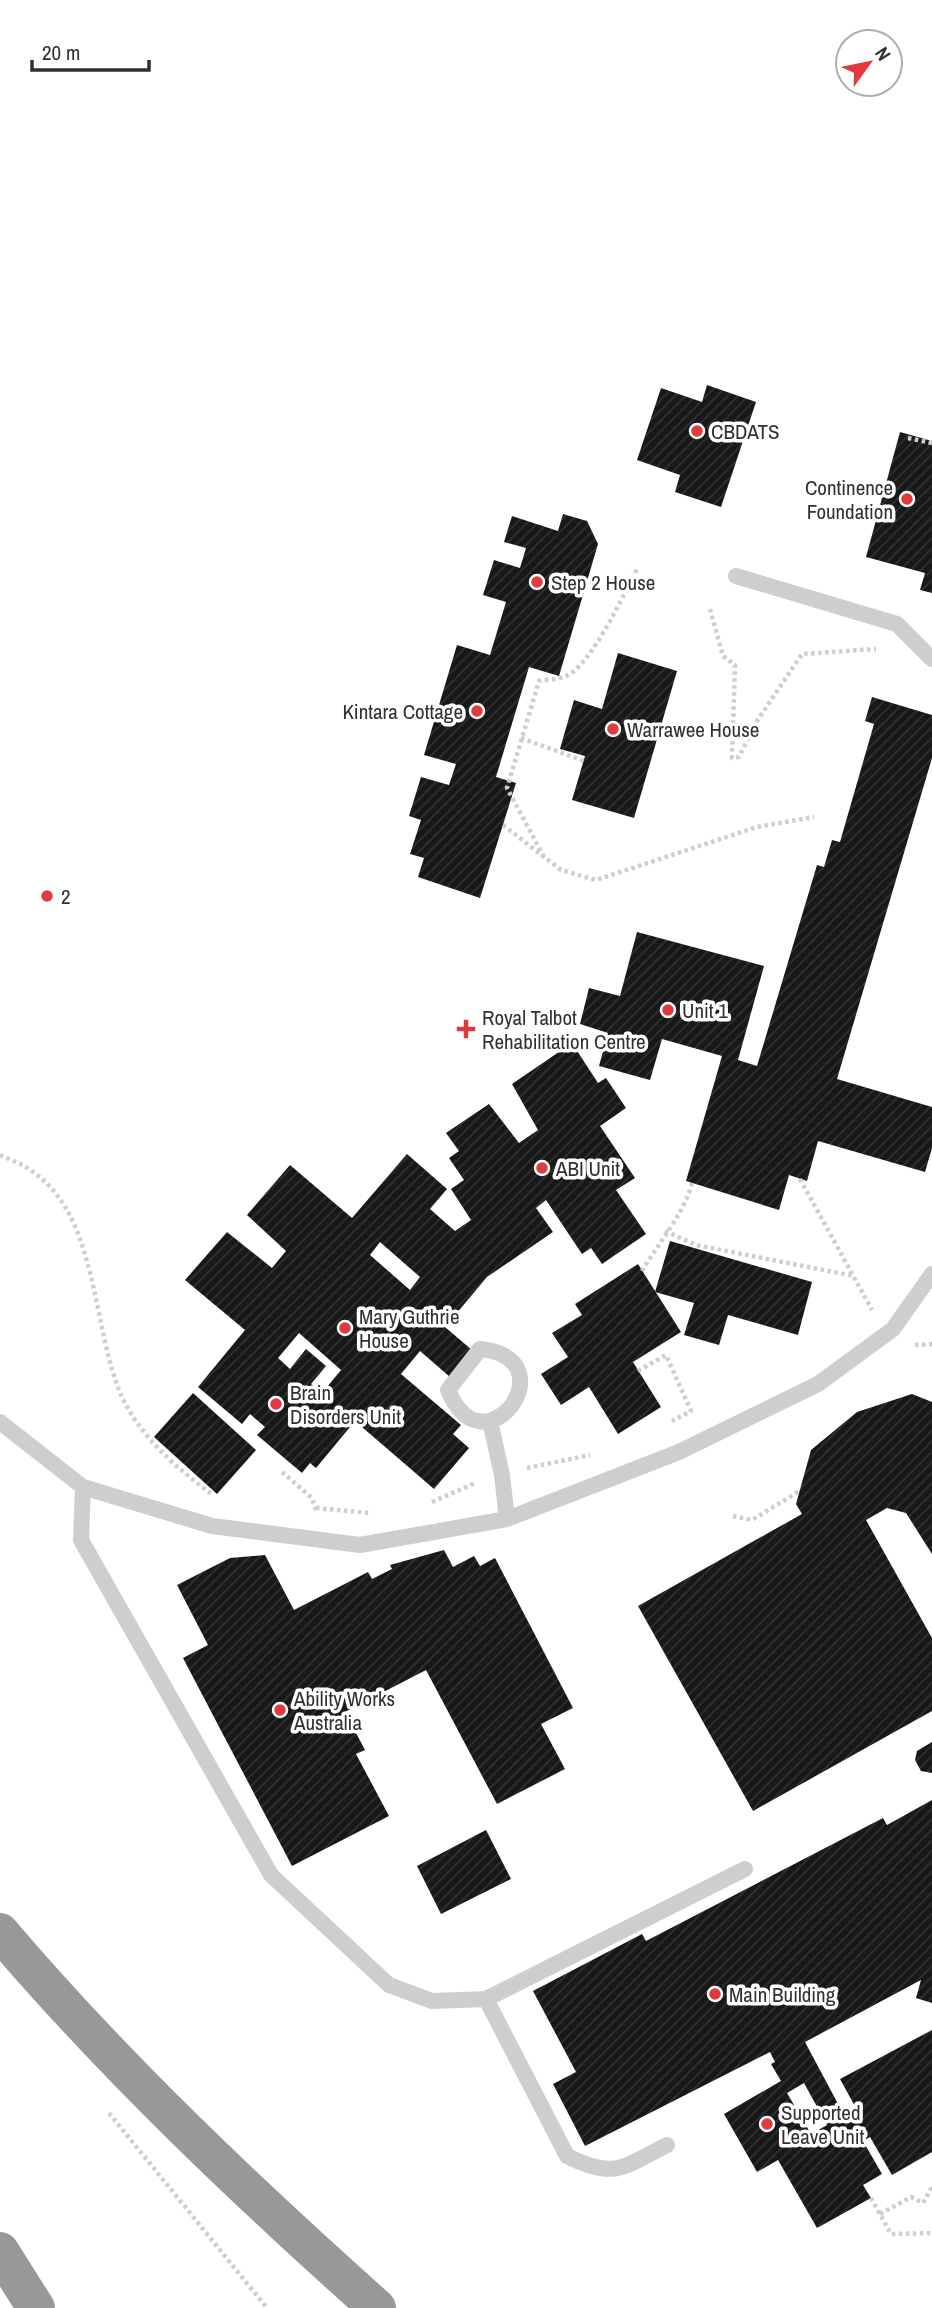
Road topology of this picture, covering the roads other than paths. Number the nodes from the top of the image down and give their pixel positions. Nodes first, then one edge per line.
1 (736, 576) dead end
2 (932, 659) edge
3 (932, 1274) edge
4 (490, 1421) junction
5 (0, 1422) edge
6 (83, 1487) junction
7 (507, 1519) junction
8 (745, 1869) dead end
9 (0, 1932) edge
10 (486, 1999) junction
11 (667, 2145) dead end
12 (0, 2251) edge
13 (36, 2308) edge
14 (377, 2308) edge

1 - 2 lane
3 - 7 lane
4 - 4 lane
4 - 7 lane
5 - 6 lane
6 - 7 lane
6 - 10 lane
8 - 10 lane
9 - 14 highway
10 - 11 lane
12 - 13 highway

